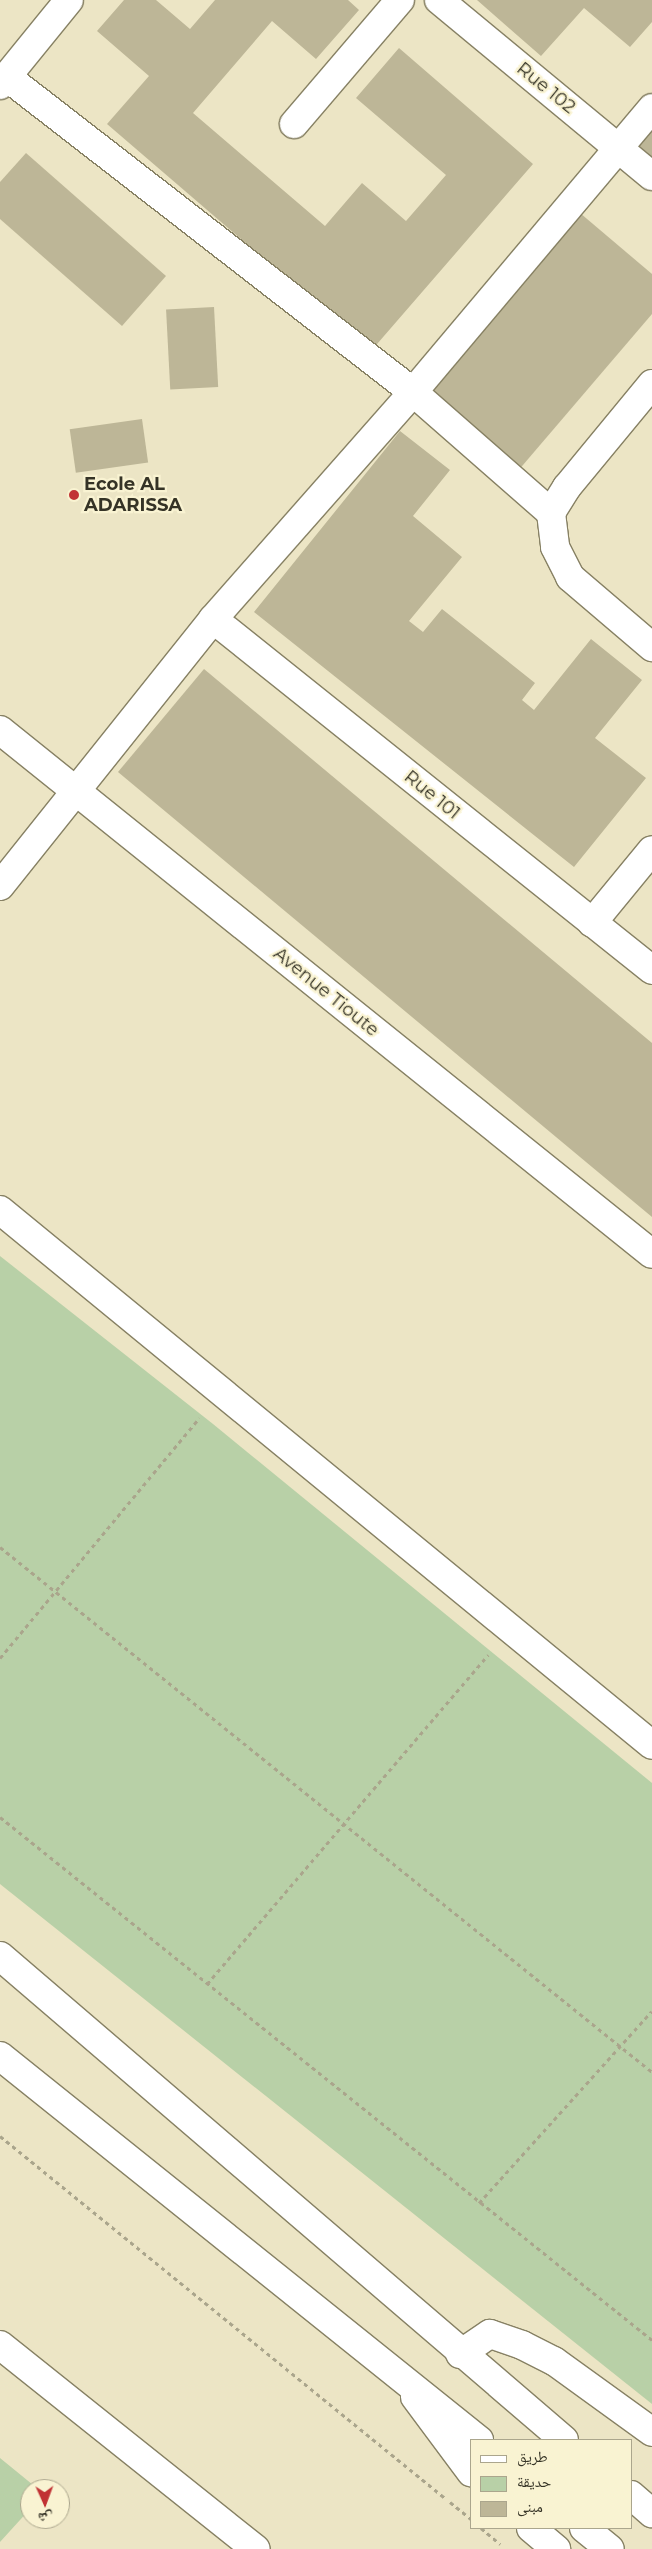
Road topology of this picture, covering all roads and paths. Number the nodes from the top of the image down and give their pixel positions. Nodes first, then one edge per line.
1 (69, 0) edge
2 (400, 0) edge
3 (439, 0) edge
4 (3, 81) edge
5 (652, 108) edge
6 (294, 124) dead end
7 (620, 148) junction
8 (652, 176) edge
9 (652, 384) edge
10 (413, 392) junction
11 (551, 513) junction
12 (213, 619) junction
13 (652, 647) edge
14 (0, 730) edge
15 (75, 791) junction
16 (652, 850) edge
17 (0, 886) edge
18 (592, 923) junction
19 (652, 970) edge
20 (0, 1210) edge
21 (652, 1254) edge
22 (220, 1392) junction
23 (0, 1547) edge
24 (56, 1593) junction
25 (510, 1629) junction
26 (0, 1658) edge
27 (652, 1745) edge
28 (0, 1817) edge
29 (343, 1822) junction
30 (0, 1956) edge
31 (207, 1984) junction
32 (652, 2011) edge
33 (621, 2046) junction
34 (0, 2056) edge
35 (652, 2072) edge
36 (0, 2136) edge
37 (479, 2203) junction
38 (652, 2340) edge
39 (0, 2345) edge
40 (460, 2354) junction
41 (391, 2367) junction
42 (652, 2432) edge
43 (478, 2439) edge
44 (563, 2439) edge
45 (470, 2471) edge
46 (632, 2496) edge
47 (652, 2513) edge
48 (470, 2518) edge
49 (482, 2529) edge
50 (532, 2529) edge
51 (585, 2529) edge
52 (256, 2549) edge
53 (506, 2549) edge
54 (556, 2549) edge
55 (610, 2549) edge

1 - 4 main road
2 - 6 main road
3 - 7 main road, Rue 102
4 - 10 main road
5 - 7 main road
7 - 8 main road, Rue 102
7 - 10 main road
9 - 11 main road
10 - 11 main road
10 - 12 main road
11 - 13 main road
12 - 15 main road
12 - 18 main road, Rue 101
14 - 15 main road, Avenue Tioute
15 - 17 main road
15 - 21 main road, Avenue Tioute
16 - 18 main road
18 - 19 main road, Rue 101
20 - 22 main road
22 - 24 path
22 - 25 main road
23 - 24 path
24 - 26 path
24 - 29 path
25 - 27 main road
25 - 29 path
28 - 31 path
29 - 31 path
29 - 33 path
30 - 40 main road
31 - 37 path
32 - 33 path
33 - 35 path
33 - 37 path
34 - 41 main road
36 - 48 path
37 - 38 path
39 - 52 main road
40 - 42 main road
40 - 44 main road
41 - 43 main road
41 - 45 main road
46 - 47 main road
49 - 53 path
50 - 54 main road
51 - 55 main road

